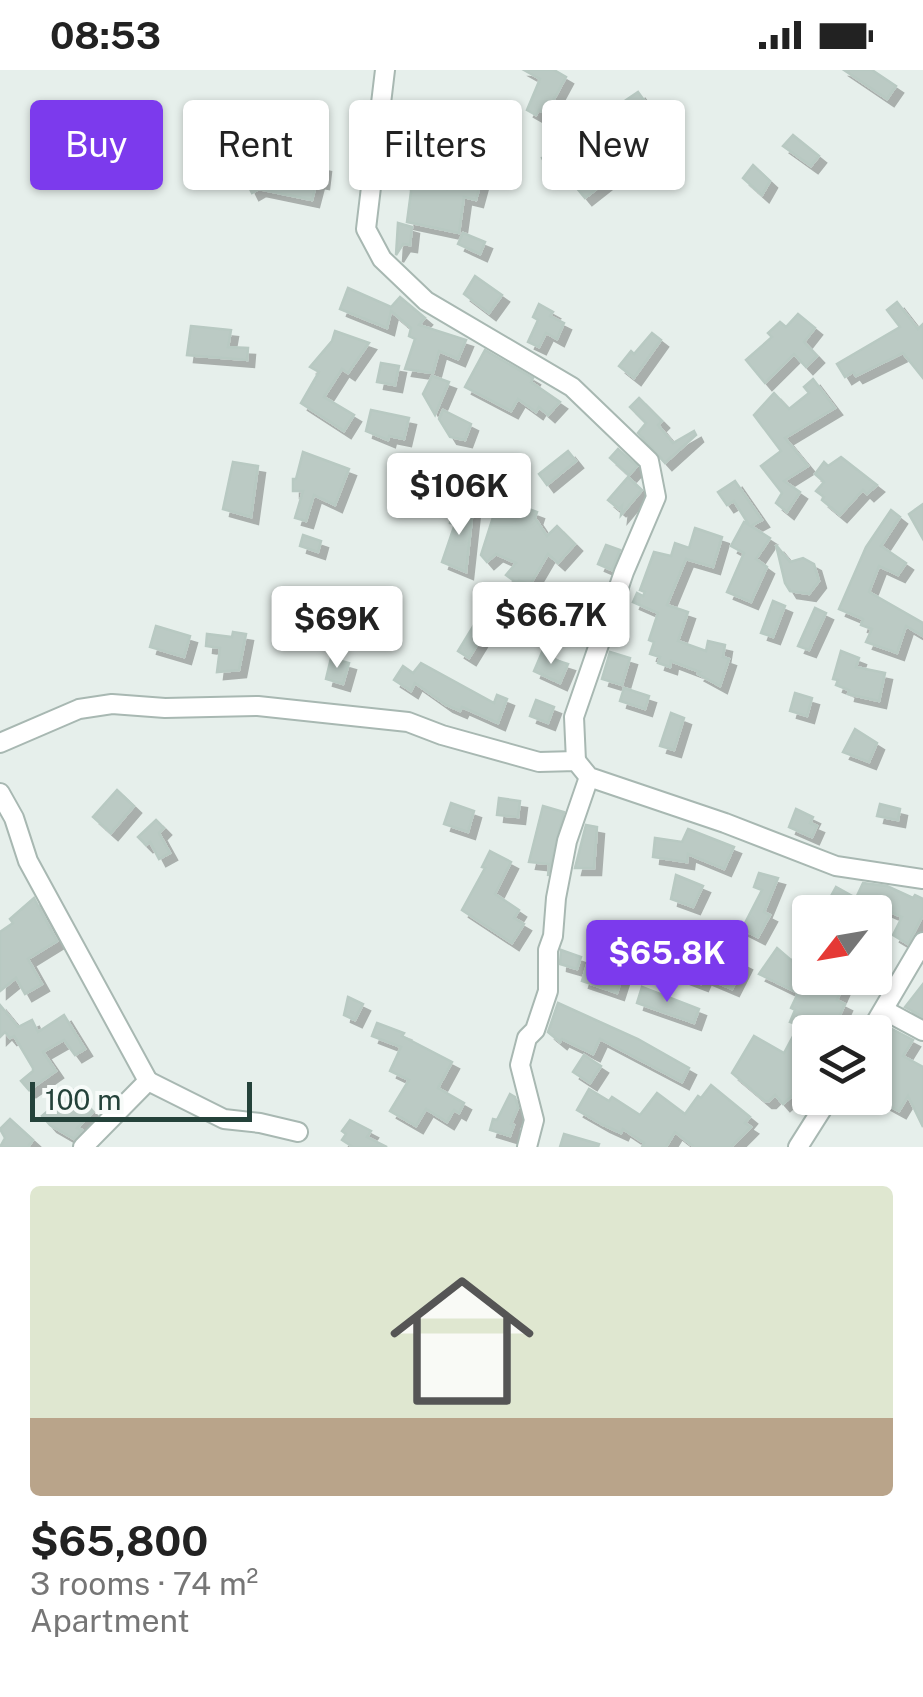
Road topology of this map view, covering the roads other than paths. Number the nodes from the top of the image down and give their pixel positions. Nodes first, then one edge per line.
1 (385, 70) edge
2 (0, 743) edge
3 (576, 761) junction
4 (589, 777) junction
5 (0, 793) edge
6 (923, 879) edge
7 (923, 942) edge
8 (884, 1010) junction
9 (881, 1015) edge
10 (923, 1032) edge
11 (148, 1081) junction
12 (818, 1115) edge
13 (298, 1132) dead end
14 (83, 1147) edge
15 (527, 1147) edge
16 (798, 1147) edge

1 - 3 street
2 - 3 street
3 - 4 street
4 - 6 street
4 - 15 street
5 - 11 street
7 - 8 street
8 - 9 street
8 - 10 street
11 - 13 street
11 - 14 street
12 - 16 street

